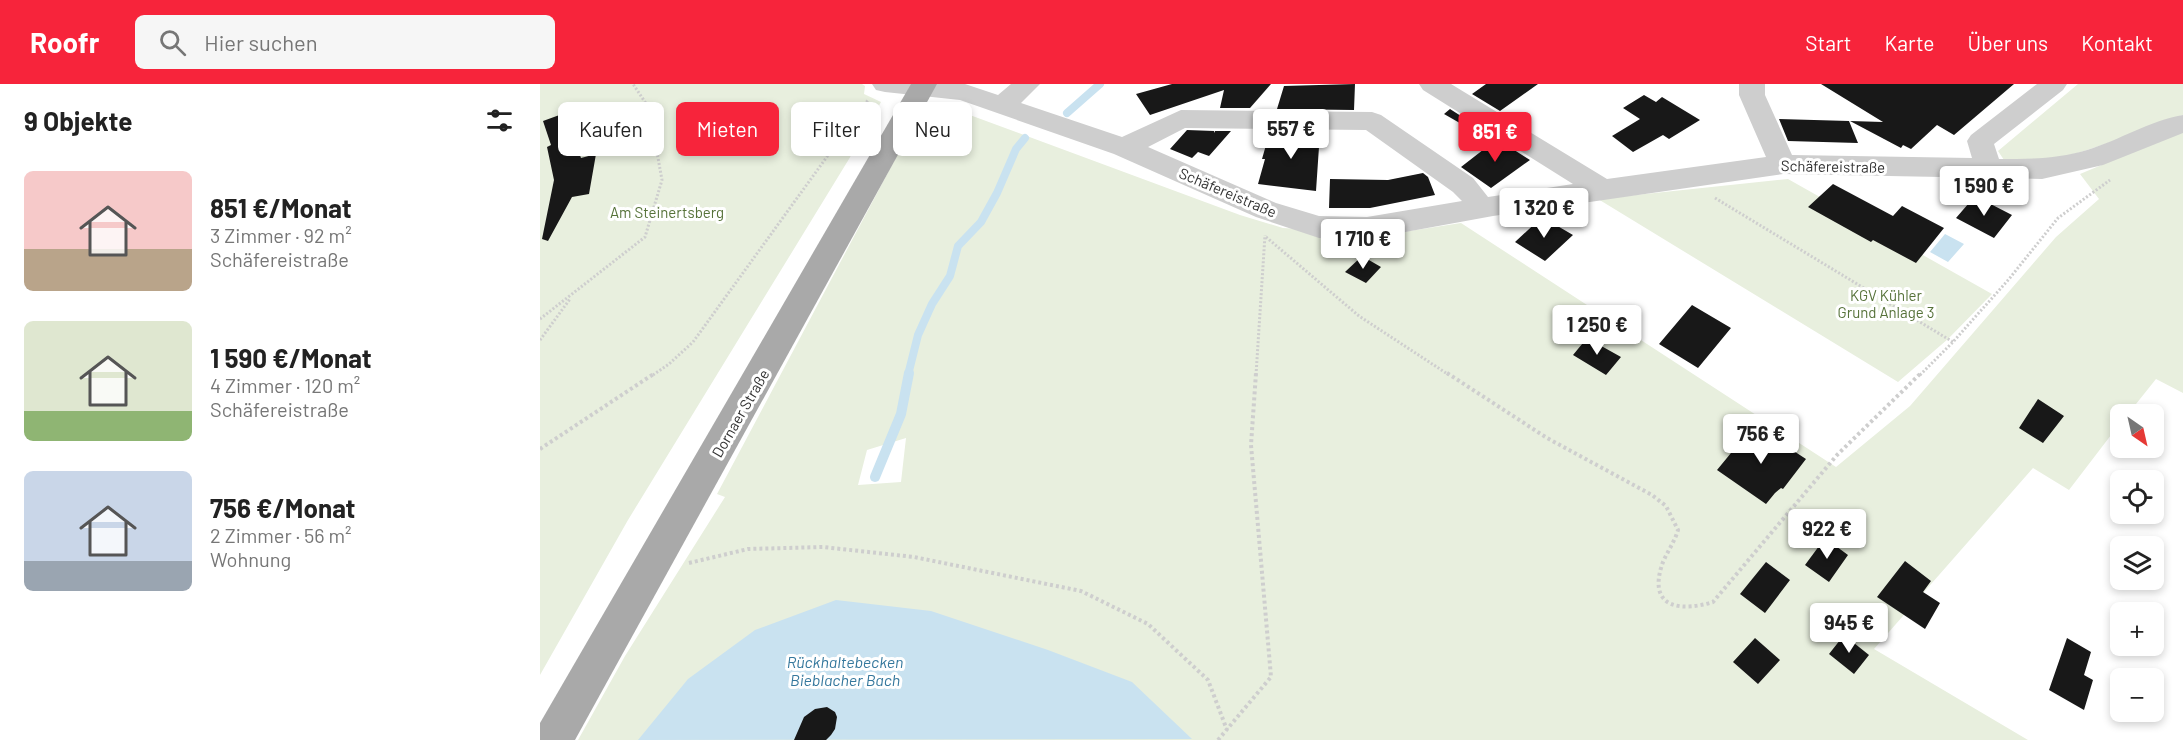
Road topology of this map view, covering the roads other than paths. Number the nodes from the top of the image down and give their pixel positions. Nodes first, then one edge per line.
1 (1027, 84) edge
2 (1432, 84) edge
3 (1752, 84) edge
4 (2055, 84) edge
5 (923, 86) edge
6 (877, 91) edge
7 (1002, 105) junction
8 (2183, 124) edge
9 (1124, 147) junction
10 (1783, 164) junction
11 (1989, 169) junction
12 (1603, 190) junction
13 (1479, 208) junction
14 (553, 740) edge

1 - 7 street
2 - 12 street
3 - 10 street
4 - 11 street
5 - 6 street, Schäfereistraße
5 - 7 street, Schäfereistraße
5 - 14 main road, Dornaer Straße
7 - 9 street, Schäfereistraße
8 - 11 street, Schäfereistraße
9 - 13 street, Schäfereistraße
9 - 13 street
10 - 11 street, Schäfereistraße
10 - 12 street, Schäfereistraße
12 - 13 street, Schäfereistraße

